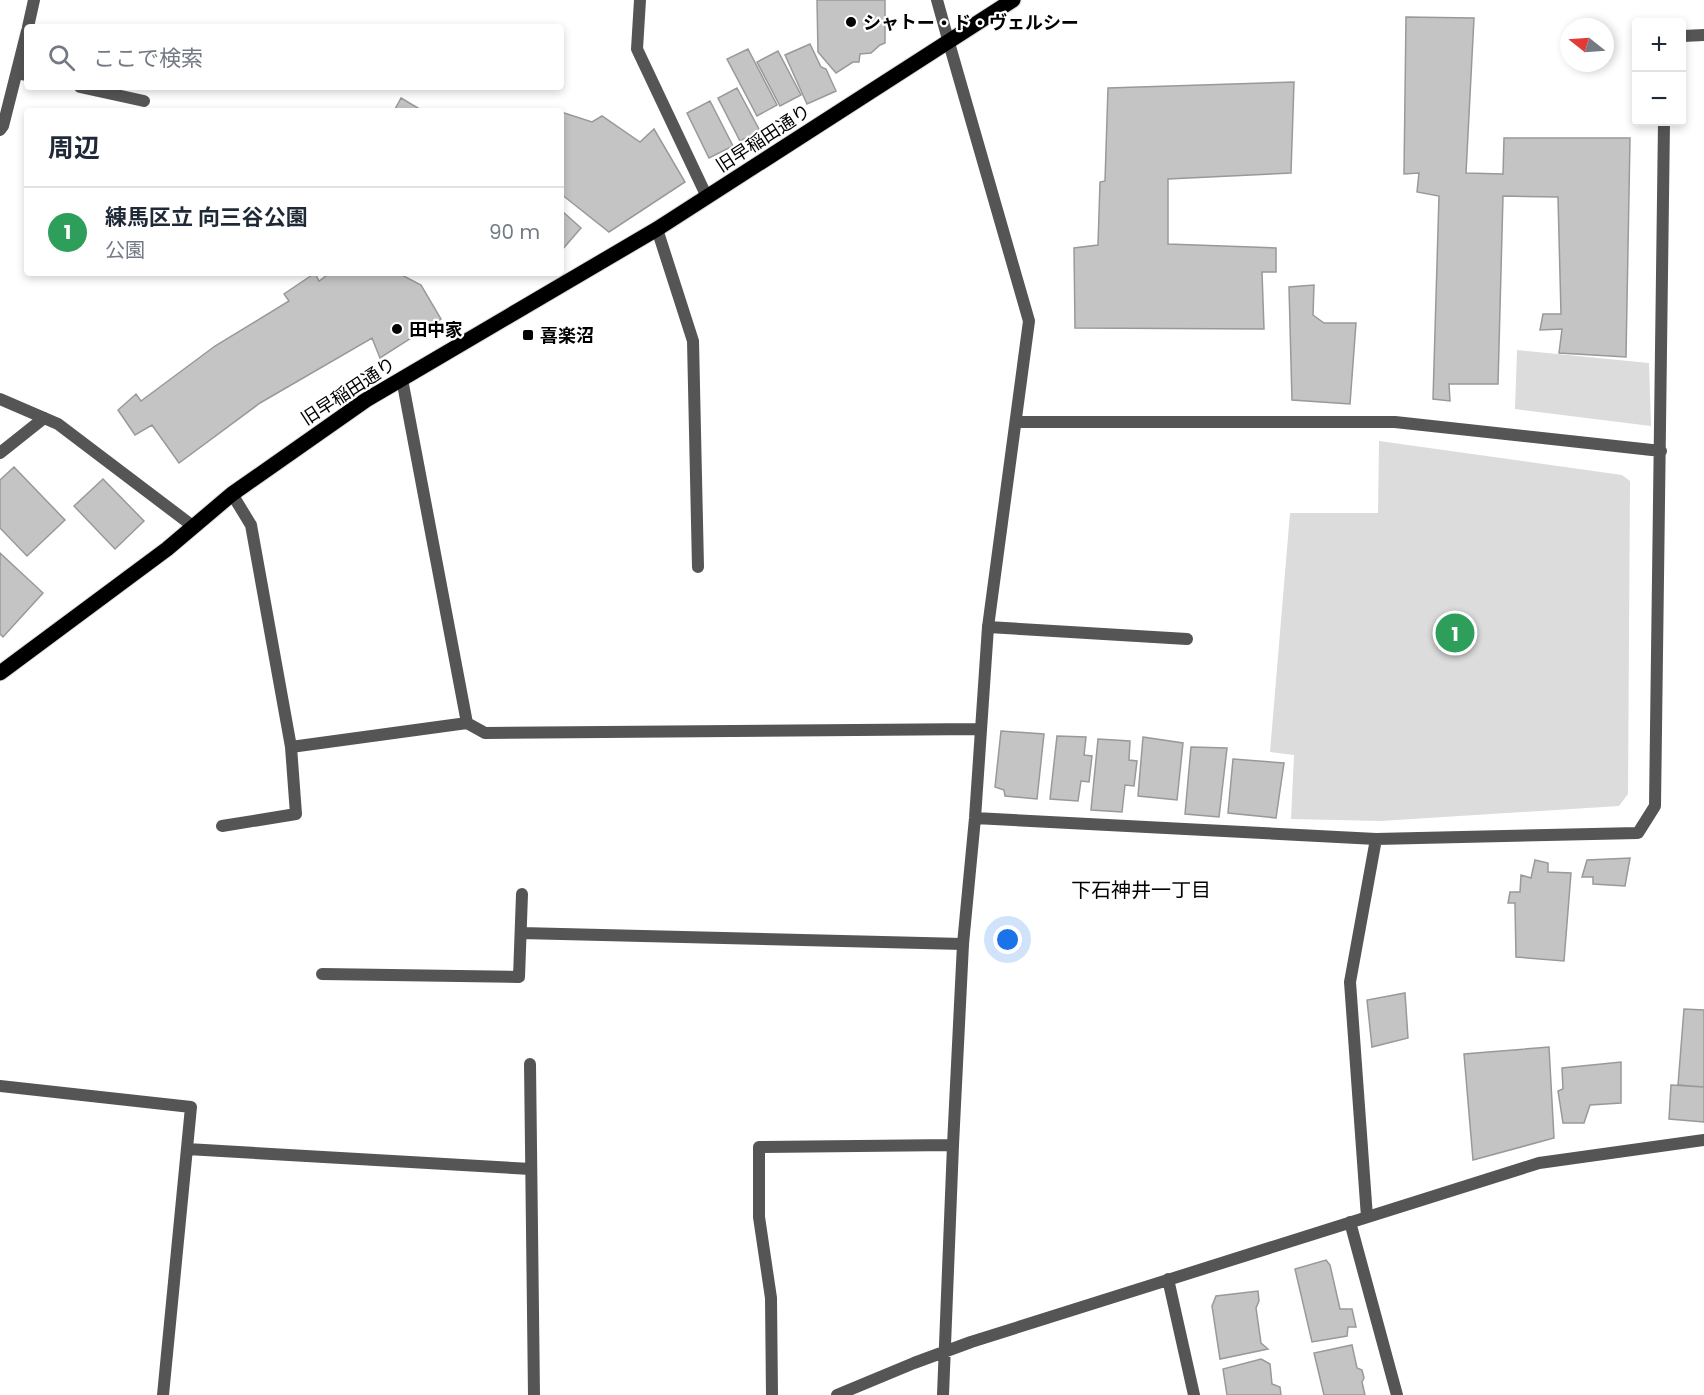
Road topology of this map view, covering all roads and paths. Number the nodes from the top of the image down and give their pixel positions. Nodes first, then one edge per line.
1 (34, 0) edge
2 (640, 0) edge
3 (937, 0) edge
4 (1013, 0) edge
5 (28, 24) edge
6 (1704, 35) edge
7 (1686, 36) edge
8 (949, 43) junction
9 (24, 56) edge
10 (22, 74) edge
11 (94, 90) edge
12 (144, 101) dead end
13 (1664, 126) edge
14 (0, 130) edge
15 (707, 197) junction
16 (657, 229) junction
17 (402, 379) junction
18 (0, 399) edge
19 (44, 418) junction
20 (1016, 422) junction
21 (1661, 451) junction
22 (0, 453) edge
23 (232, 494) junction
24 (194, 527) junction
25 (698, 567) dead end
26 (988, 627) junction
27 (1187, 639) dead end
28 (0, 673) edge
29 (467, 723) junction
30 (980, 729) junction
31 (291, 747) junction
32 (975, 818) junction
33 (222, 826) dead end
34 (1376, 839) junction
35 (522, 894) dead end
36 (521, 933) junction
37 (963, 944) junction
38 (322, 974) dead end
39 (530, 1064) dead end
40 (0, 1086) edge
41 (1704, 1140) edge
42 (953, 1145) junction
43 (187, 1149) junction
44 (531, 1168) junction
45 (1367, 1217) junction
46 (1350, 1222) junction
47 (1168, 1279) junction
48 (944, 1352) junction
49 (163, 1395) edge
50 (534, 1395) edge
51 (772, 1395) edge
52 (837, 1395) edge
53 (943, 1395) edge
54 (1194, 1395) edge
55 (1397, 1395) edge

1 - 5 street
2 - 15 street
3 - 8 street
4 - 8 main road, 旧早稲田通り
6 - 7 street
8 - 15 main road, 旧早稲田通り
8 - 20 street
9 - 10 street
10 - 14 street
11 - 12 street
13 - 21 street
15 - 16 main road, 旧早稲田通り
16 - 17 main road, 旧早稲田通り
16 - 25 street
17 - 23 main road, 旧早稲田通り
17 - 29 street
18 - 19 street
19 - 22 street
19 - 24 street
20 - 21 street
20 - 26 street
21 - 34 street
23 - 24 main road, 旧早稲田通り
23 - 31 street
24 - 28 main road, 旧早稲田通り
26 - 27 street
26 - 30 street
29 - 30 street
29 - 31 street
30 - 32 street
31 - 33 street
32 - 34 street
32 - 37 street
34 - 45 street
35 - 36 street
36 - 37 street
36 - 38 street
37 - 42 street
39 - 44 street
40 - 43 street
41 - 45 street
42 - 48 street
42 - 51 street
43 - 44 street
43 - 49 street
44 - 50 street
45 - 46 street
46 - 47 street
46 - 55 street
47 - 48 street
47 - 54 street
48 - 52 street
48 - 53 street

